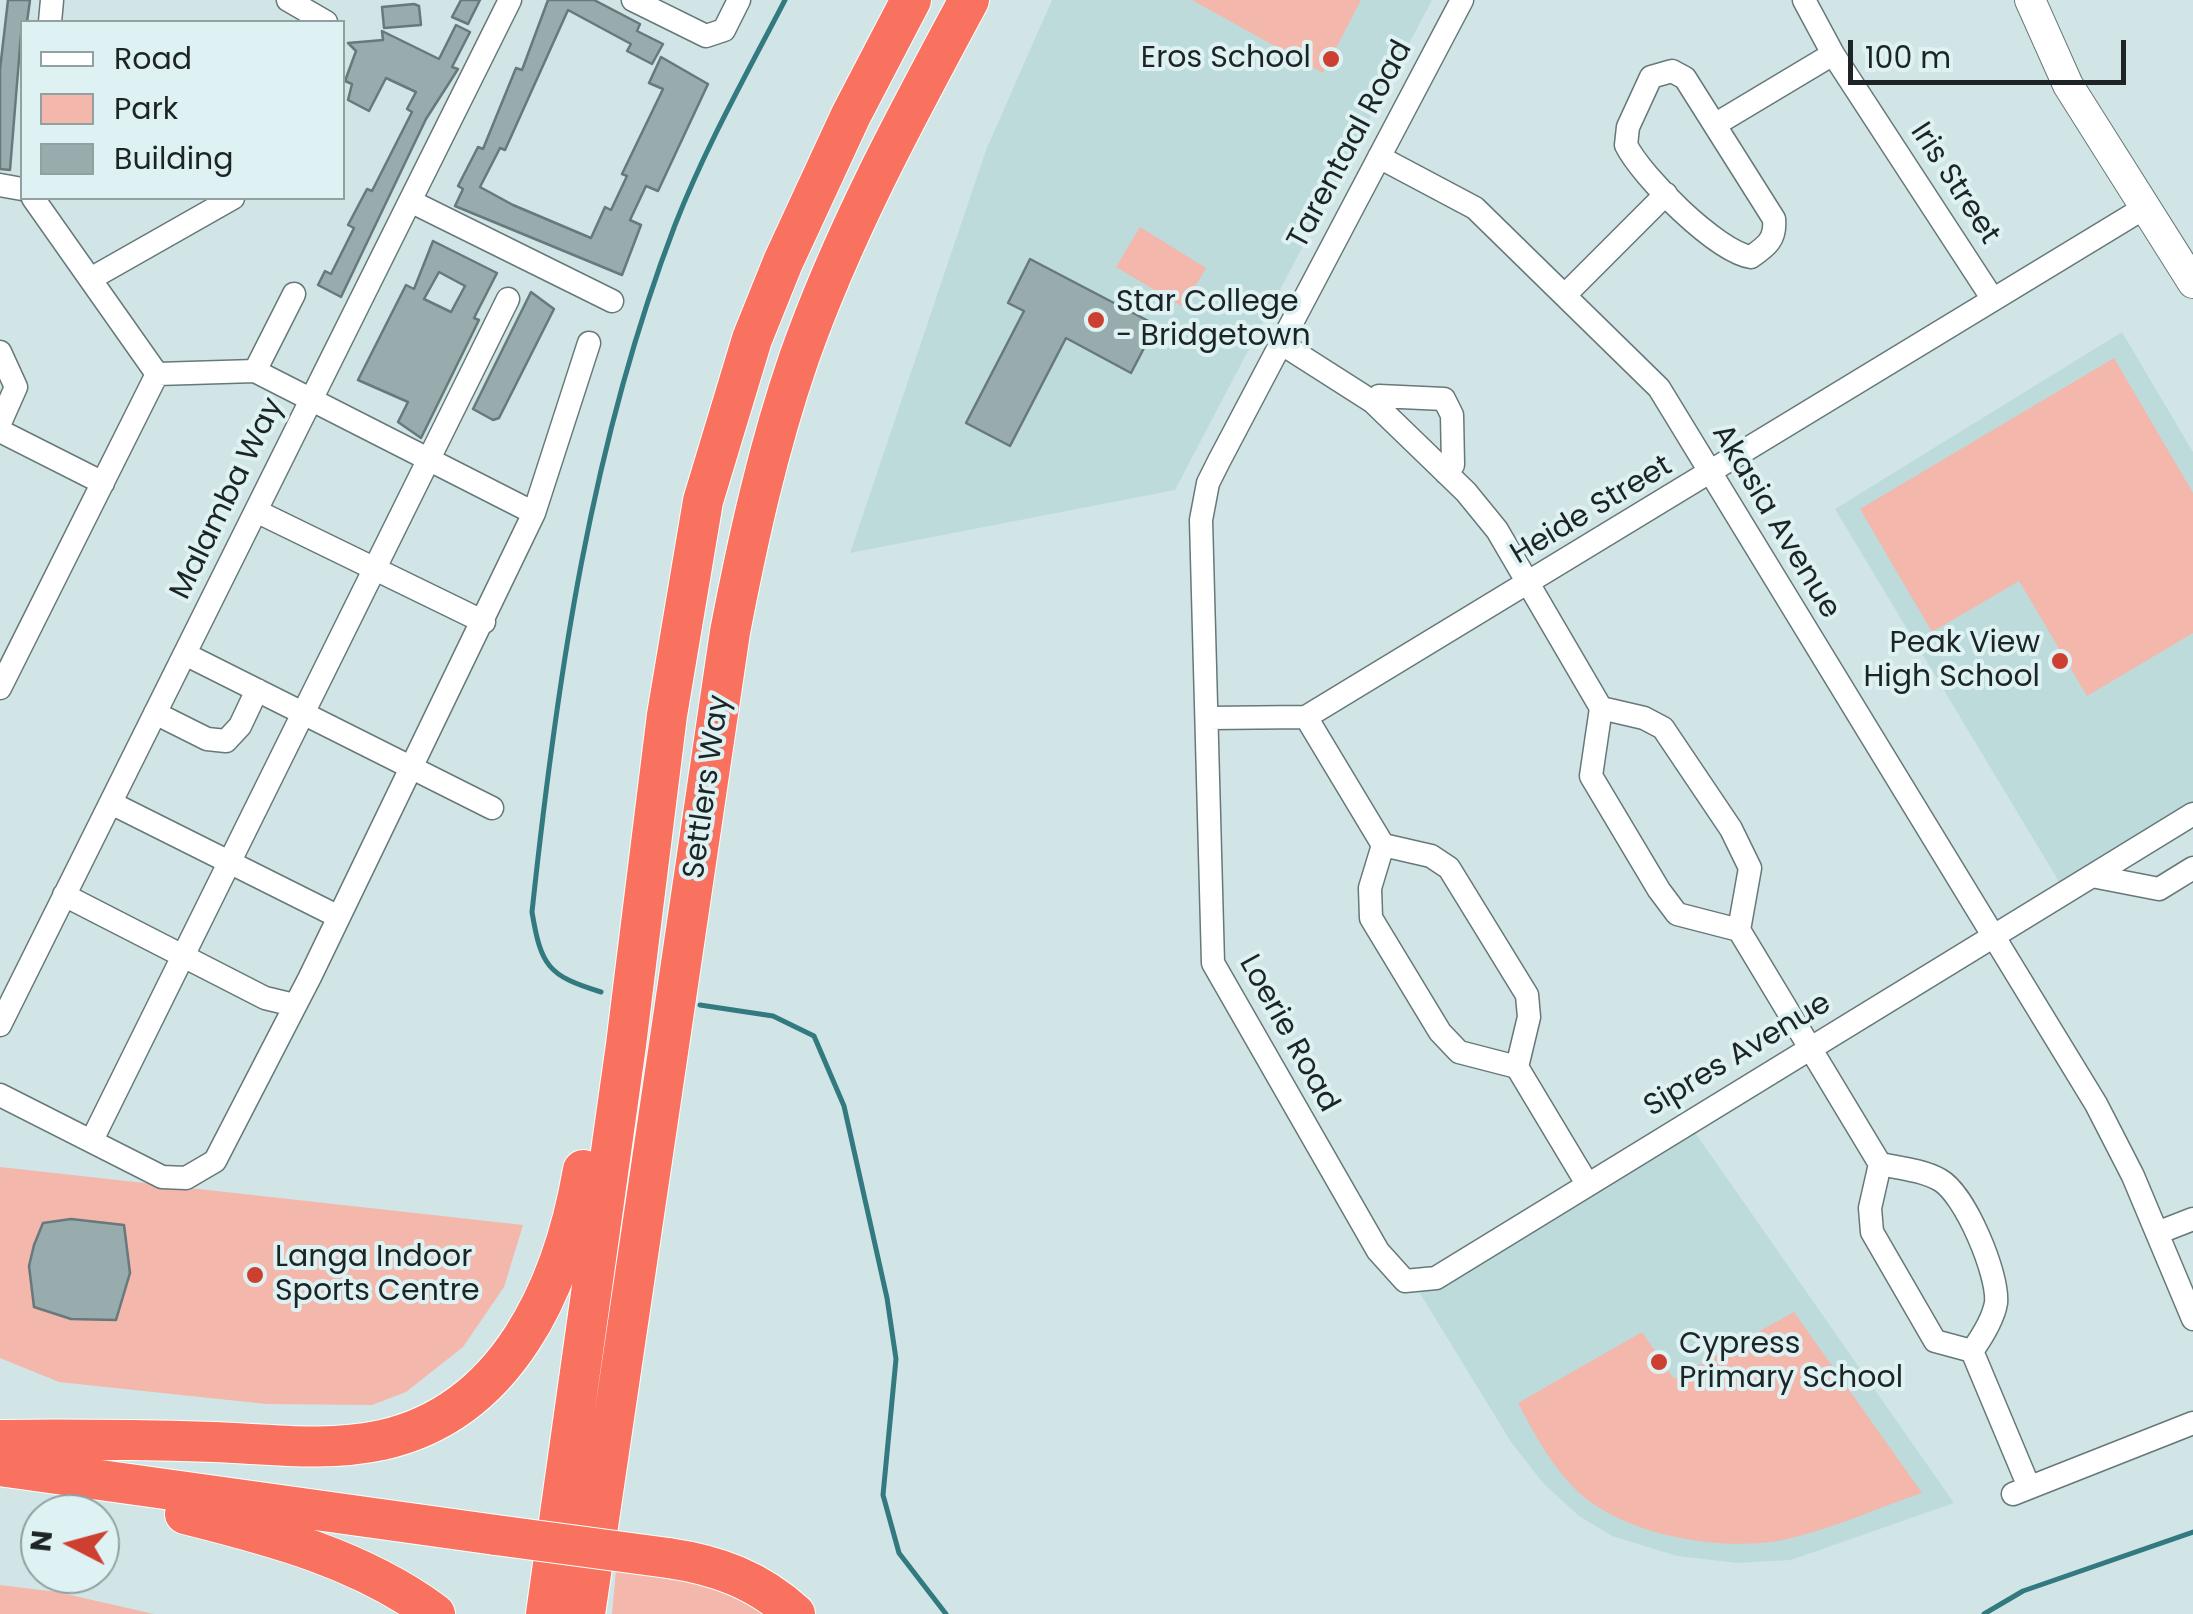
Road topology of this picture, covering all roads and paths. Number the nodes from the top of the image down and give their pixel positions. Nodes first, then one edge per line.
1 (288, 0) edge
2 (510, 0) edge
3 (633, 0) edge
4 (739, 0) edge
5 (911, 0) edge
6 (969, 0) edge
7 (1462, 0) edge
8 (1804, 0) edge
9 (2030, 0) edge
10 (317, 11) edge
11 (1833, 54) junction
12 (1716, 124) junction
13 (1379, 157) junction
14 (1666, 194) junction
15 (34, 200) edge
16 (229, 200) edge
17 (410, 201) junction
18 (2144, 208) junction
19 (92, 278) junction
20 (2193, 283) edge
21 (294, 294) dead end
22 (1565, 296) junction
23 (1992, 298) junction
24 (508, 299) dead end
25 (612, 301) dead end
26 (1280, 342) junction
27 (589, 343) dead end
28 (0, 352) edge
29 (256, 372) junction
30 (157, 374) junction
31 (311, 399) junction
32 (1373, 402) junction
33 (0, 422) edge
34 (0, 431) edge
35 (428, 460) junction
36 (1446, 473) junction
37 (1710, 474) junction
38 (103, 483) junction
39 (256, 511) junction
40 (534, 513) junction
41 (374, 570) junction
42 (1530, 583) junction
43 (484, 622) junction
44 (185, 654) junction
45 (0, 688) edge
46 (257, 690) junction
47 (1601, 708) junction
48 (155, 713) junction
49 (303, 713) junction
50 (1306, 717) junction
51 (1208, 718) junction
52 (411, 768) junction
53 (110, 803) junction
54 (492, 808) dead end
55 (2193, 814) edge
56 (1383, 846) junction
57 (231, 861) junction
58 (2193, 868) edge
59 (2092, 876) junction
60 (64, 896) junction
61 (339, 917) junction
62 (1739, 930) junction
63 (1995, 937) junction
64 (183, 958) junction
65 (294, 1005) junction
66 (0, 1025) edge
67 (1810, 1048) junction
68 (625, 1055) junction
69 (1517, 1066) junction
70 (0, 1095) edge
71 (92, 1140) junction
72 (1880, 1164) junction
73 (1586, 1182) junction
74 (2193, 1219) edge
75 (2157, 1233) junction
76 (1414, 1282) joint
77 (2193, 1319) edge
78 (1972, 1351) junction
79 (2193, 1423) edge
80 (0, 1440) edge
81 (0, 1468) edge
82 (596, 1532) junction
83 (435, 1614) edge
84 (546, 1614) edge
85 (585, 1614) edge
86 (598, 1614) edge
87 (795, 1614) edge

1 - 10 street
2 - 17 street, Malamba Way
3 - 4 street
5 - 68 highway, Settlers Way
6 - 82 highway, Settlers Way
7 - 13 street, Tarentaal Road
8 - 11 street, Iris Street
9 - 18 street
11 - 12 street
11 - 23 street, Iris Street
12 - 14 street
12 - 14 street
13 - 22 street, Akasia Avenue
13 - 26 street, Tarentaal Road
14 - 22 street
15 - 19 street
16 - 19 street
17 - 25 street
17 - 31 street, Malamba Way
18 - 20 street
18 - 23 street, Heide Street
19 - 30 street
21 - 29 street
22 - 37 street, Akasia Avenue
23 - 37 street, Heide Street
24 - 35 street
26 - 32 street
26 - 51 street, Tarentaal Road
27 - 40 street
28 - 33 street
29 - 30 street
29 - 31 street
30 - 38 street
31 - 35 street
31 - 39 street, Malamba Way
32 - 36 street
32 - 36 street
34 - 38 street
35 - 40 street
35 - 41 street
36 - 42 street
37 - 42 street, Heide Street
37 - 63 street, Akasia Avenue
38 - 45 street
39 - 41 street
39 - 44 street, Malamba Way
40 - 43 street
41 - 43 street
41 - 49 street
42 - 47 street
42 - 50 street, Heide Street
43 - 52 street
44 - 46 street
44 - 48 street, Malamba Way
46 - 48 street
46 - 49 street
47 - 62 street
47 - 62 street
48 - 53 street, Malamba Way
49 - 52 street
49 - 57 street
50 - 51 street
50 - 56 street
51 - 76 street, Loerie Road
52 - 54 street
52 - 61 street
53 - 57 street
53 - 60 street, Malamba Way
55 - 59 street, Sipres Avenue
56 - 69 street
56 - 69 street
57 - 61 street
57 - 64 street
58 - 59 street
59 - 63 street, Sipres Avenue
60 - 64 street
60 - 66 street, Malamba Way
61 - 65 street
62 - 67 street
63 - 67 street, Sipres Avenue
63 - 75 street, Akasia Avenue
64 - 65 street
64 - 71 street
65 - 71 street
67 - 72 street
67 - 73 street, Sipres Avenue
68 - 80 highway
68 - 84 highway, Settlers Way
69 - 73 street
70 - 71 street
72 - 78 street
72 - 78 street
73 - 76 street, Sipres Avenue
74 - 75 street
75 - 77 street, Akasia Avenue
78 - 79 street
81 - 83 highway
81 - 87 highway, bridge
82 - 85 highway, Settlers Way
82 - 86 highway

